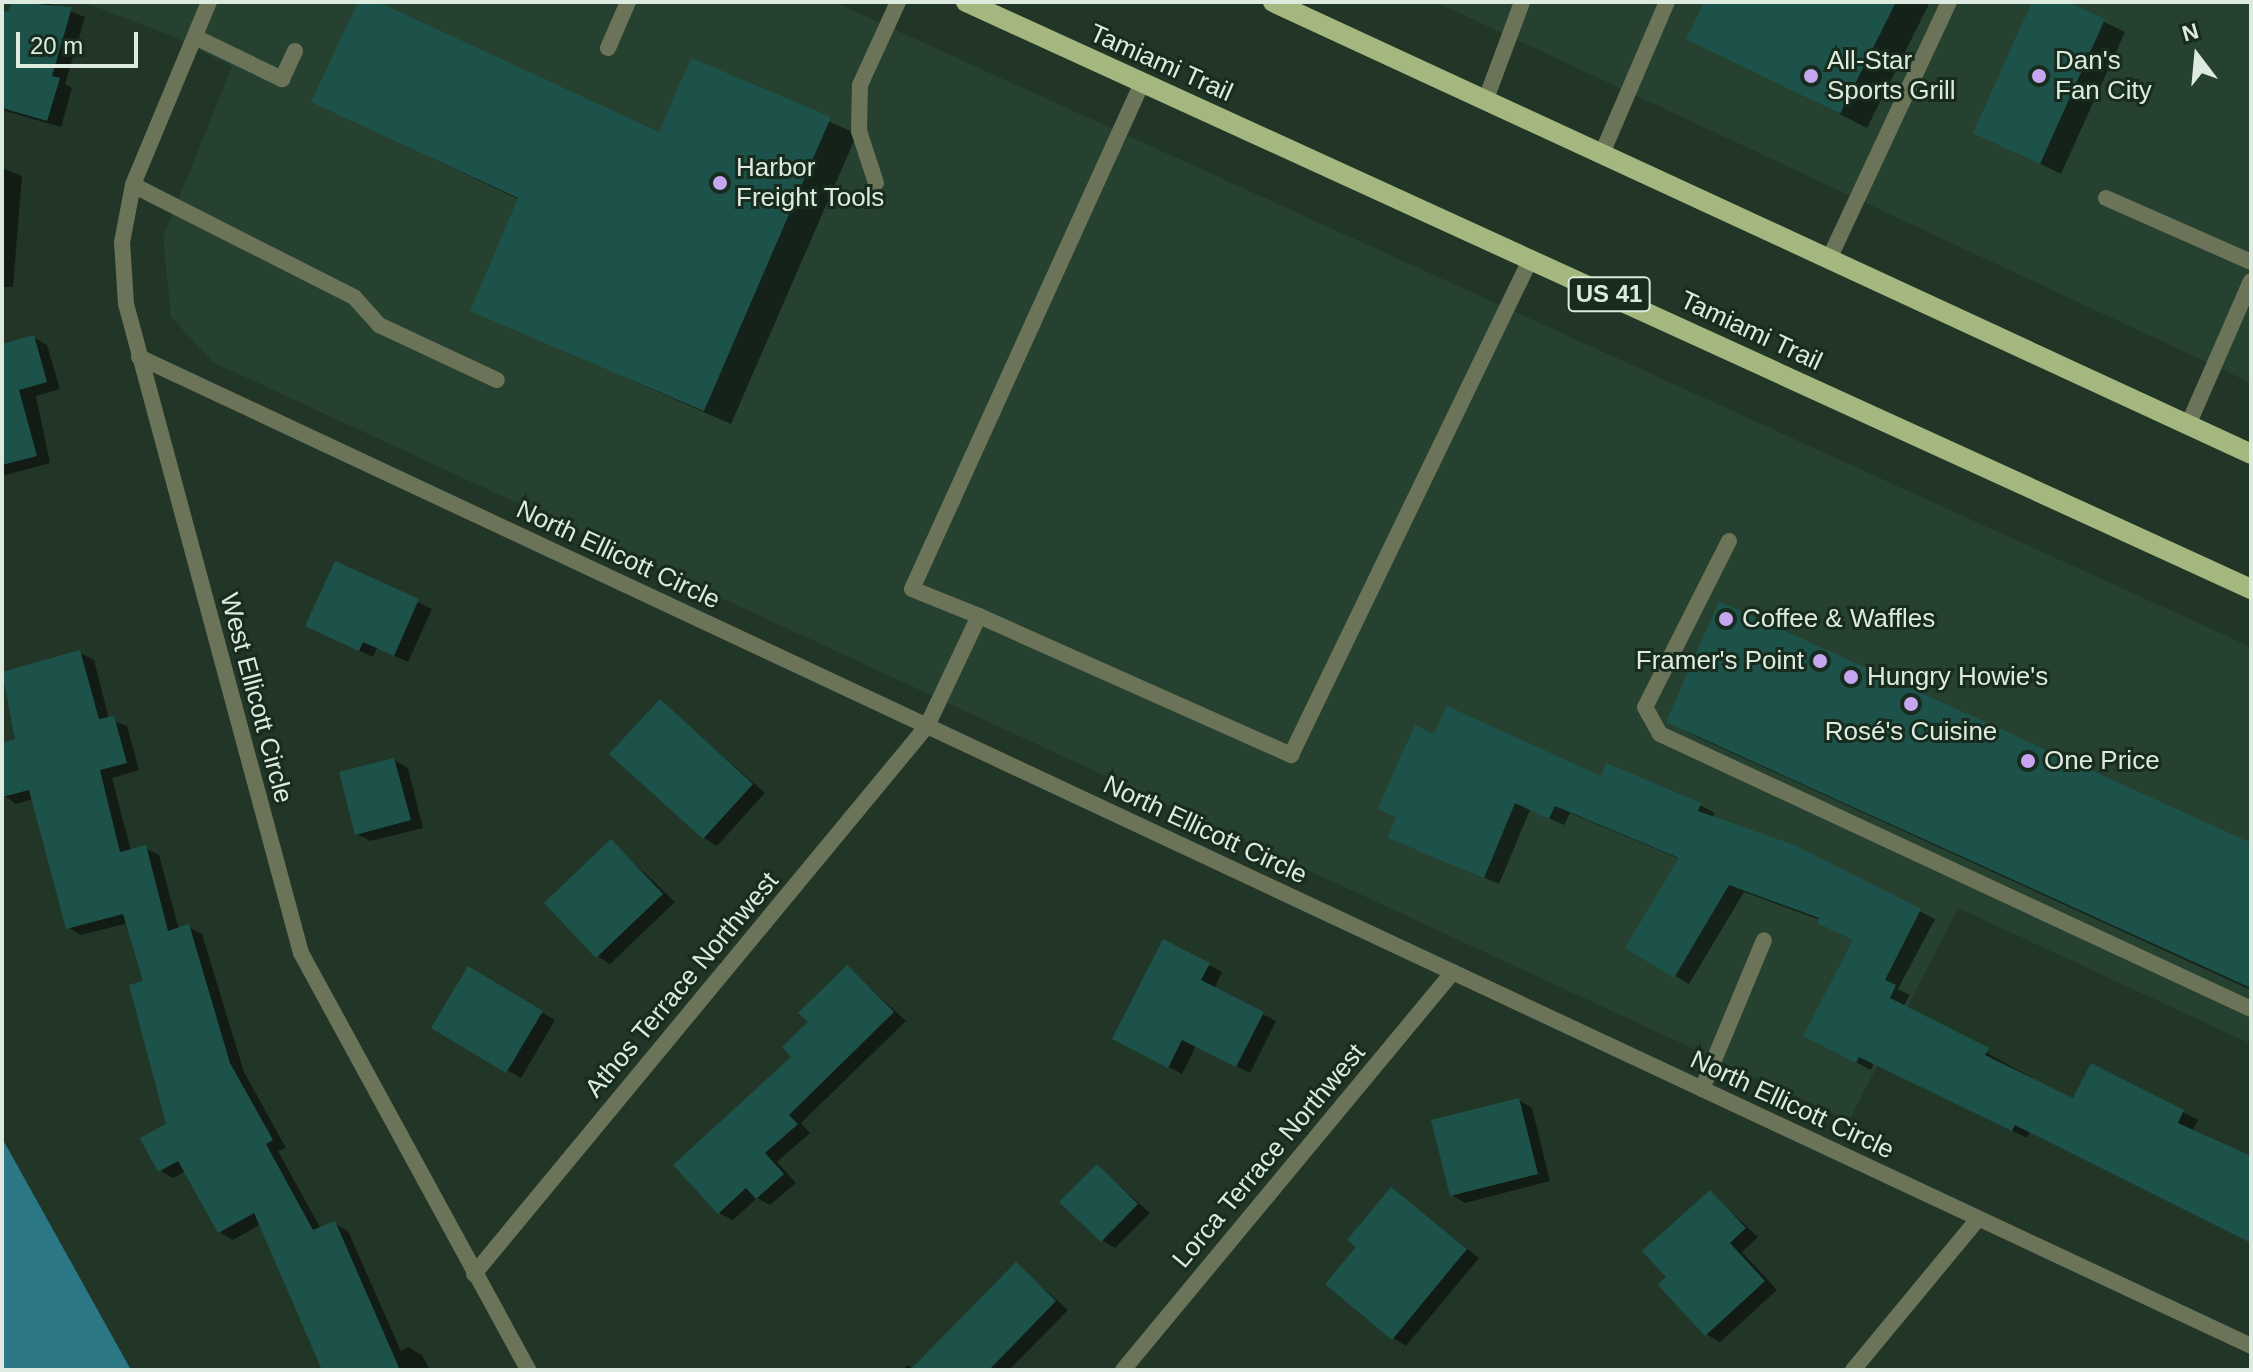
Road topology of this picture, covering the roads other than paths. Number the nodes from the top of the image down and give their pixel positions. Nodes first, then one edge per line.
1 (209, 2) edge
2 (628, 2) edge
3 (898, 2) edge
4 (966, 2) edge
5 (1273, 2) edge
6 (1522, 2) edge
7 (1667, 2) edge
8 (1949, 2) edge
9 (195, 37) junction
10 (608, 48) dead end
11 (295, 51) dead end
12 (1142, 83) junction
13 (1486, 99) junction
14 (1603, 151) junction
15 (876, 183) dead end
16 (133, 185) junction
17 (2106, 198) dead end
18 (1830, 257) junction
19 (1531, 258) junction
20 (2251, 262) edge
21 (2251, 281) edge
22 (139, 357) junction
23 (497, 380) dead end
24 (2188, 425) junction
25 (2251, 454) edge
26 (1729, 541) dead end
27 (2251, 589) edge
28 (979, 616) junction
29 (927, 726) junction
30 (1764, 940) dead end
31 (1453, 972) junction
32 (2251, 1009) edge
33 (1702, 1089) junction
34 (1978, 1219) junction
35 (474, 1274) junction
36 (2251, 1346) edge
37 (528, 1370) edge
38 (1123, 1370) edge
39 (1853, 1370) edge

1 - 9 street, West Ellicott Circle
2 - 10 street
3 - 15 street
4 - 12 main road, Tamiami Trail / US 41
5 - 13 main road
6 - 13 street
7 - 14 street
8 - 18 street
9 - 11 street
9 - 16 street, West Ellicott Circle
12 - 19 main road, Tamiami Trail / US 41
12 - 28 street
13 - 14 main road
14 - 18 main road
16 - 22 street, West Ellicott Circle
16 - 23 street
17 - 20 street
18 - 24 main road
19 - 27 main road, Tamiami Trail / US 41
19 - 28 street
21 - 24 street
22 - 29 street, North Ellicott Circle
22 - 35 street, West Ellicott Circle
24 - 25 main road
26 - 32 street
28 - 29 street, Athos Terrace Northwest
29 - 31 street, North Ellicott Circle
29 - 35 street, Athos Terrace Northwest
30 - 33 street
31 - 33 street, North Ellicott Circle
31 - 38 street, Lorca Terrace Northwest
33 - 34 street, North Ellicott Circle
34 - 36 street, North Ellicott Circle
34 - 39 street
35 - 37 street, West Ellicott Circle

